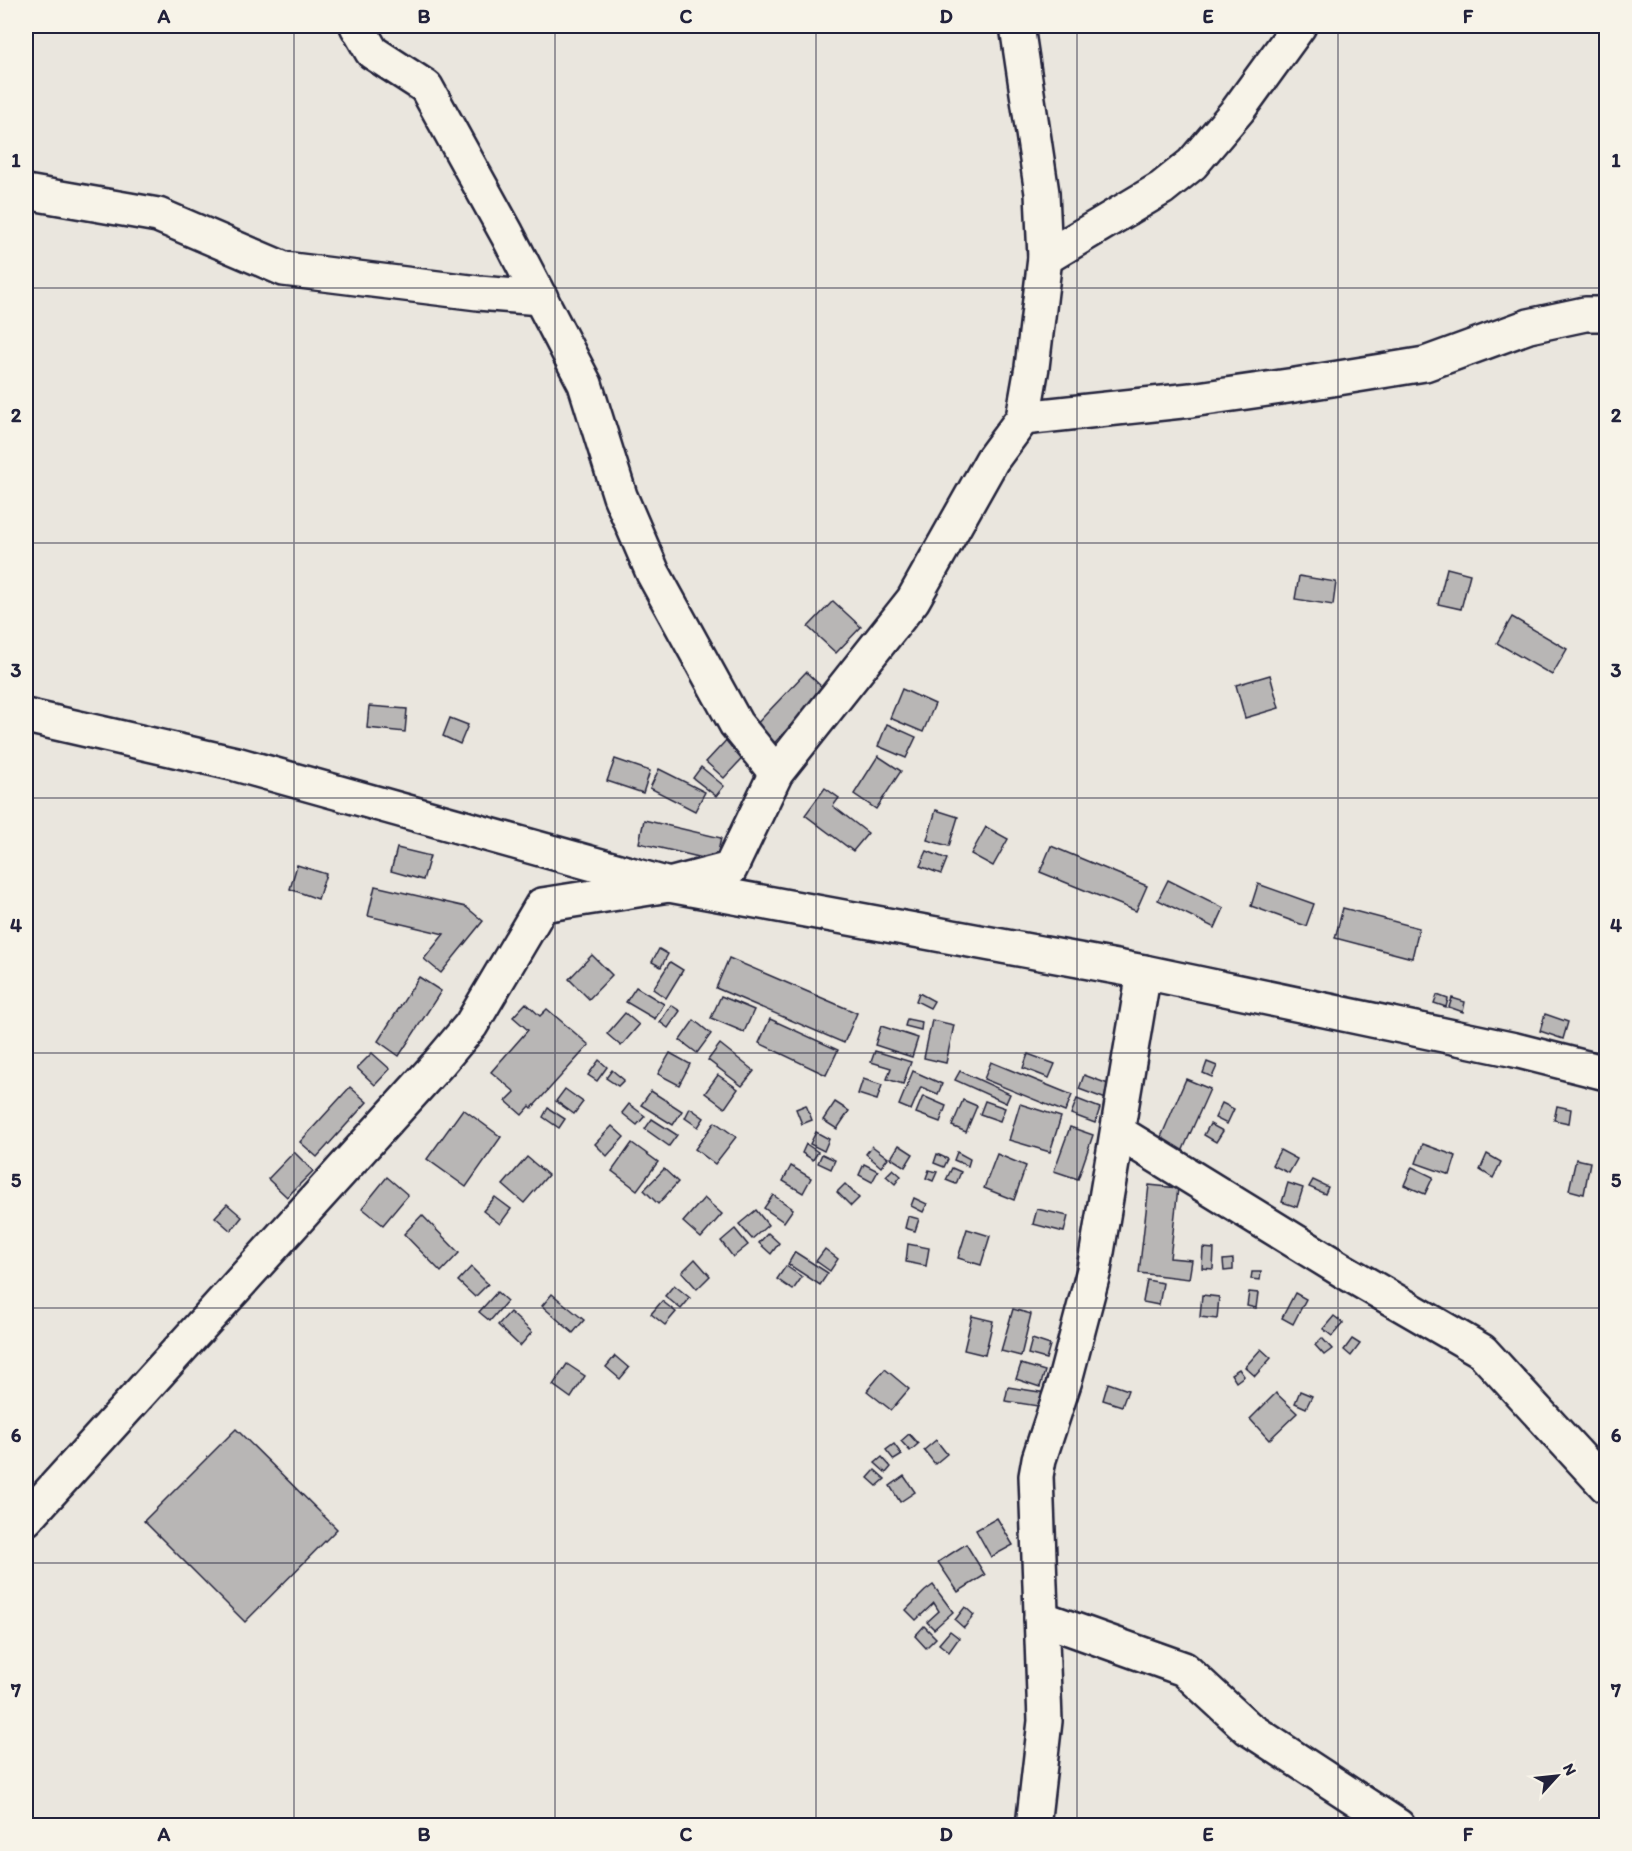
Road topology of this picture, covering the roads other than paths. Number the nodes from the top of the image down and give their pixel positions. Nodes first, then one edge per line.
1 (357, 26) edge
2 (1017, 26) edge
3 (1299, 26) edge
4 (26, 192) edge
5 (1045, 258) junction
6 (541, 298) junction
7 (1606, 314) edge
8 (1023, 418) junction
9 (26, 716) edge
10 (776, 773) junction
11 (669, 885) junction
12 (1144, 972) junction
13 (1606, 1073) edge
14 (1118, 1132) junction
15 (1606, 1486) edge
16 (26, 1519) edge
17 (1041, 1618) junction
18 (1038, 1819) edge
19 (1398, 1826) edge

1 - 6 street
2 - 5 street
3 - 5 street
4 - 6 street
5 - 8 street
6 - 10 street
7 - 8 street
8 - 10 street
9 - 11 street
10 - 11 street
11 - 12 street
11 - 16 street
12 - 13 street
12 - 14 street
14 - 15 street
14 - 17 street
17 - 18 street
17 - 19 street

